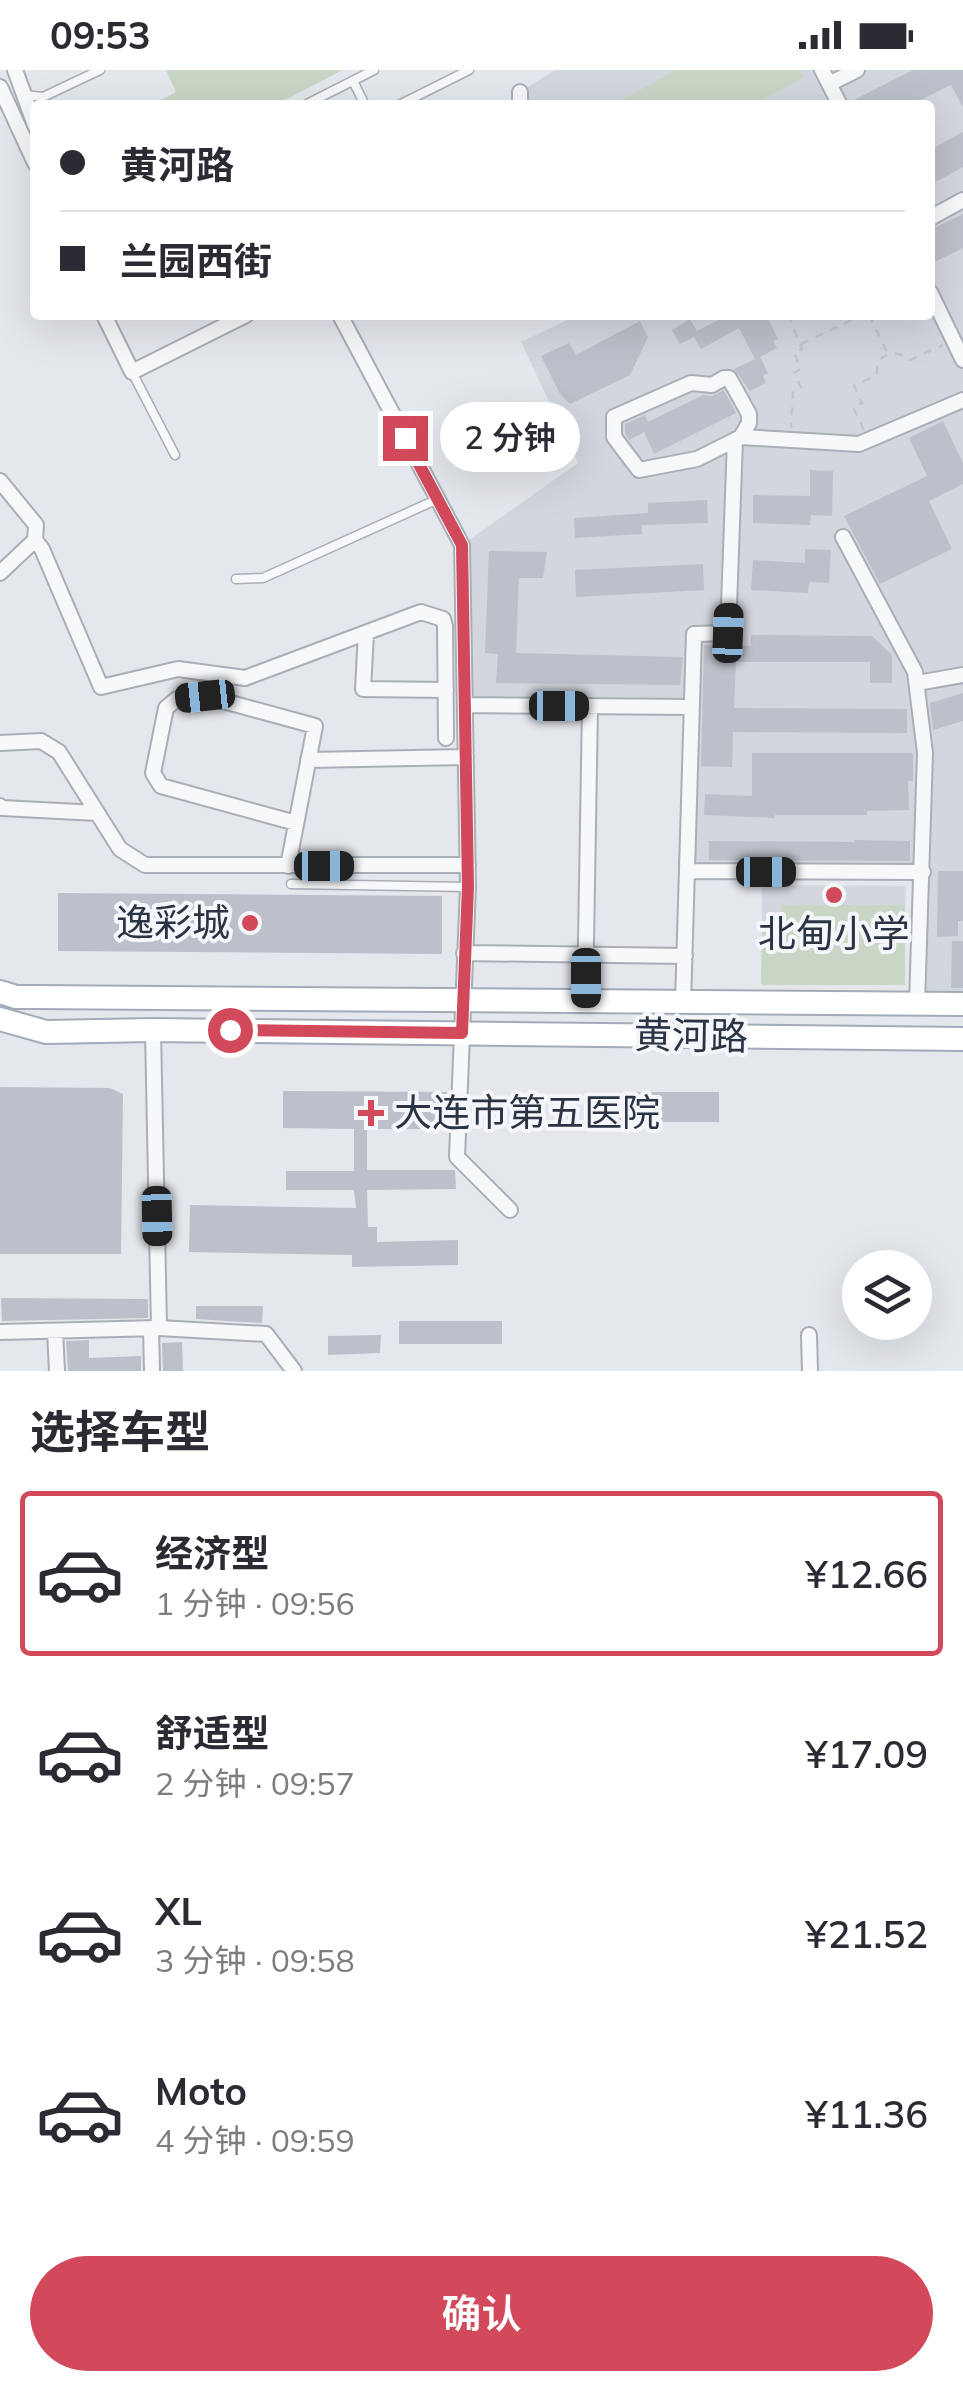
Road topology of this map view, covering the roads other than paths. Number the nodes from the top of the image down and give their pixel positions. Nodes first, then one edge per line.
1 (15, 70) edge
2 (100, 70) edge
3 (374, 70) edge
4 (469, 70) edge
5 (857, 70) edge
6 (826, 77) edge
7 (353, 81) junction
8 (0, 87) edge
9 (24, 94) junction
10 (315, 100) edge
11 (363, 100) edge
12 (409, 100) edge
13 (838, 100) edge
14 (30, 111) edge
15 (30, 152) edge
16 (963, 200) edge
17 (935, 215) edge
18 (935, 300) edge
19 (106, 320) edge
20 (236, 320) edge
21 (343, 320) edge
22 (955, 332) edge
23 (963, 360) edge
24 (132, 372) junction
25 (963, 400) edge
26 (738, 439) junction
27 (176, 455) dead end
28 (0, 481) edge
29 (438, 499) junction
30 (843, 537) dead end
31 (35, 540) junction
32 (0, 573) edge
33 (236, 579) dead end
34 (366, 634) junction
35 (963, 675) edge
36 (917, 683) junction
37 (446, 690) junction
38 (465, 705) junction
39 (590, 706) junction
40 (692, 706) junction
41 (446, 738) dead end
42 (0, 742) edge
43 (466, 757) junction
44 (308, 760) junction
45 (0, 806) edge
46 (98, 813) junction
47 (296, 823) junction
48 (468, 865) junction
49 (288, 866) junction
50 (687, 871) junction
51 (923, 872) junction
52 (292, 884) dead end
53 (468, 887) junction
54 (464, 953) junction
55 (586, 954) junction
56 (684, 956) junction
57 (0, 992) edge
58 (464, 1000) junction
59 (586, 1001) junction
60 (683, 1003) junction
61 (917, 1004) junction
62 (963, 1004) edge
63 (0, 1019) edge
64 (154, 1030) junction
65 (0, 1032) edge
66 (46, 1032) junction
67 (462, 1033) junction
68 (963, 1038) edge
69 (510, 1210) dead end
70 (155, 1328) junction
71 (55, 1330) junction
72 (0, 1332) edge
73 (810, 1335) dead end
74 (56, 1371) edge
75 (152, 1371) edge
76 (294, 1371) edge
77 (810, 1371) edge

1 - 9 street
2 - 9 lane
3 - 7 lane
4 - 12 lane
5 - 6 street
6 - 13 street
7 - 10 lane
7 - 11 lane
8 - 15 street
9 - 14 street
16 - 17 street
18 - 22 street
19 - 24 street
20 - 24 street
21 - 29 street
22 - 23 street
24 - 27 lane
25 - 26 street
26 - 26 street
26 - 40 street
28 - 31 street
29 - 33 lane
29 - 38 street
30 - 36 street
31 - 32 street
31 - 34 street
34 - 37 street
34 - 37 street
35 - 36 street
36 - 51 street
37 - 41 street
38 - 39 street
38 - 43 street
39 - 40 street
39 - 55 street
40 - 50 street
42 - 46 street
43 - 44 street
43 - 48 street
44 - 47 street
44 - 47 street
45 - 46 street
46 - 49 street
47 - 49 street
48 - 49 street
48 - 53 street
50 - 51 street
50 - 56 street
51 - 61 street
52 - 53 lane
53 - 54 street
54 - 55 street
54 - 58 street
55 - 56 street
55 - 59 street
56 - 60 street
57 - 58 main road, 黄河路
58 - 59 main road, 黄河路
58 - 67 street
59 - 60 main road, 黄河路
60 - 61 main road, 黄河路
61 - 62 main road, 黄河路
63 - 66 main road, 黄河路
64 - 66 main road, 黄河路
64 - 67 main road, 黄河路
64 - 70 street
65 - 66 lane
67 - 68 main road, 黄河路
67 - 69 street
70 - 71 street
70 - 75 street
70 - 76 street
71 - 72 street
71 - 74 street
73 - 77 street

